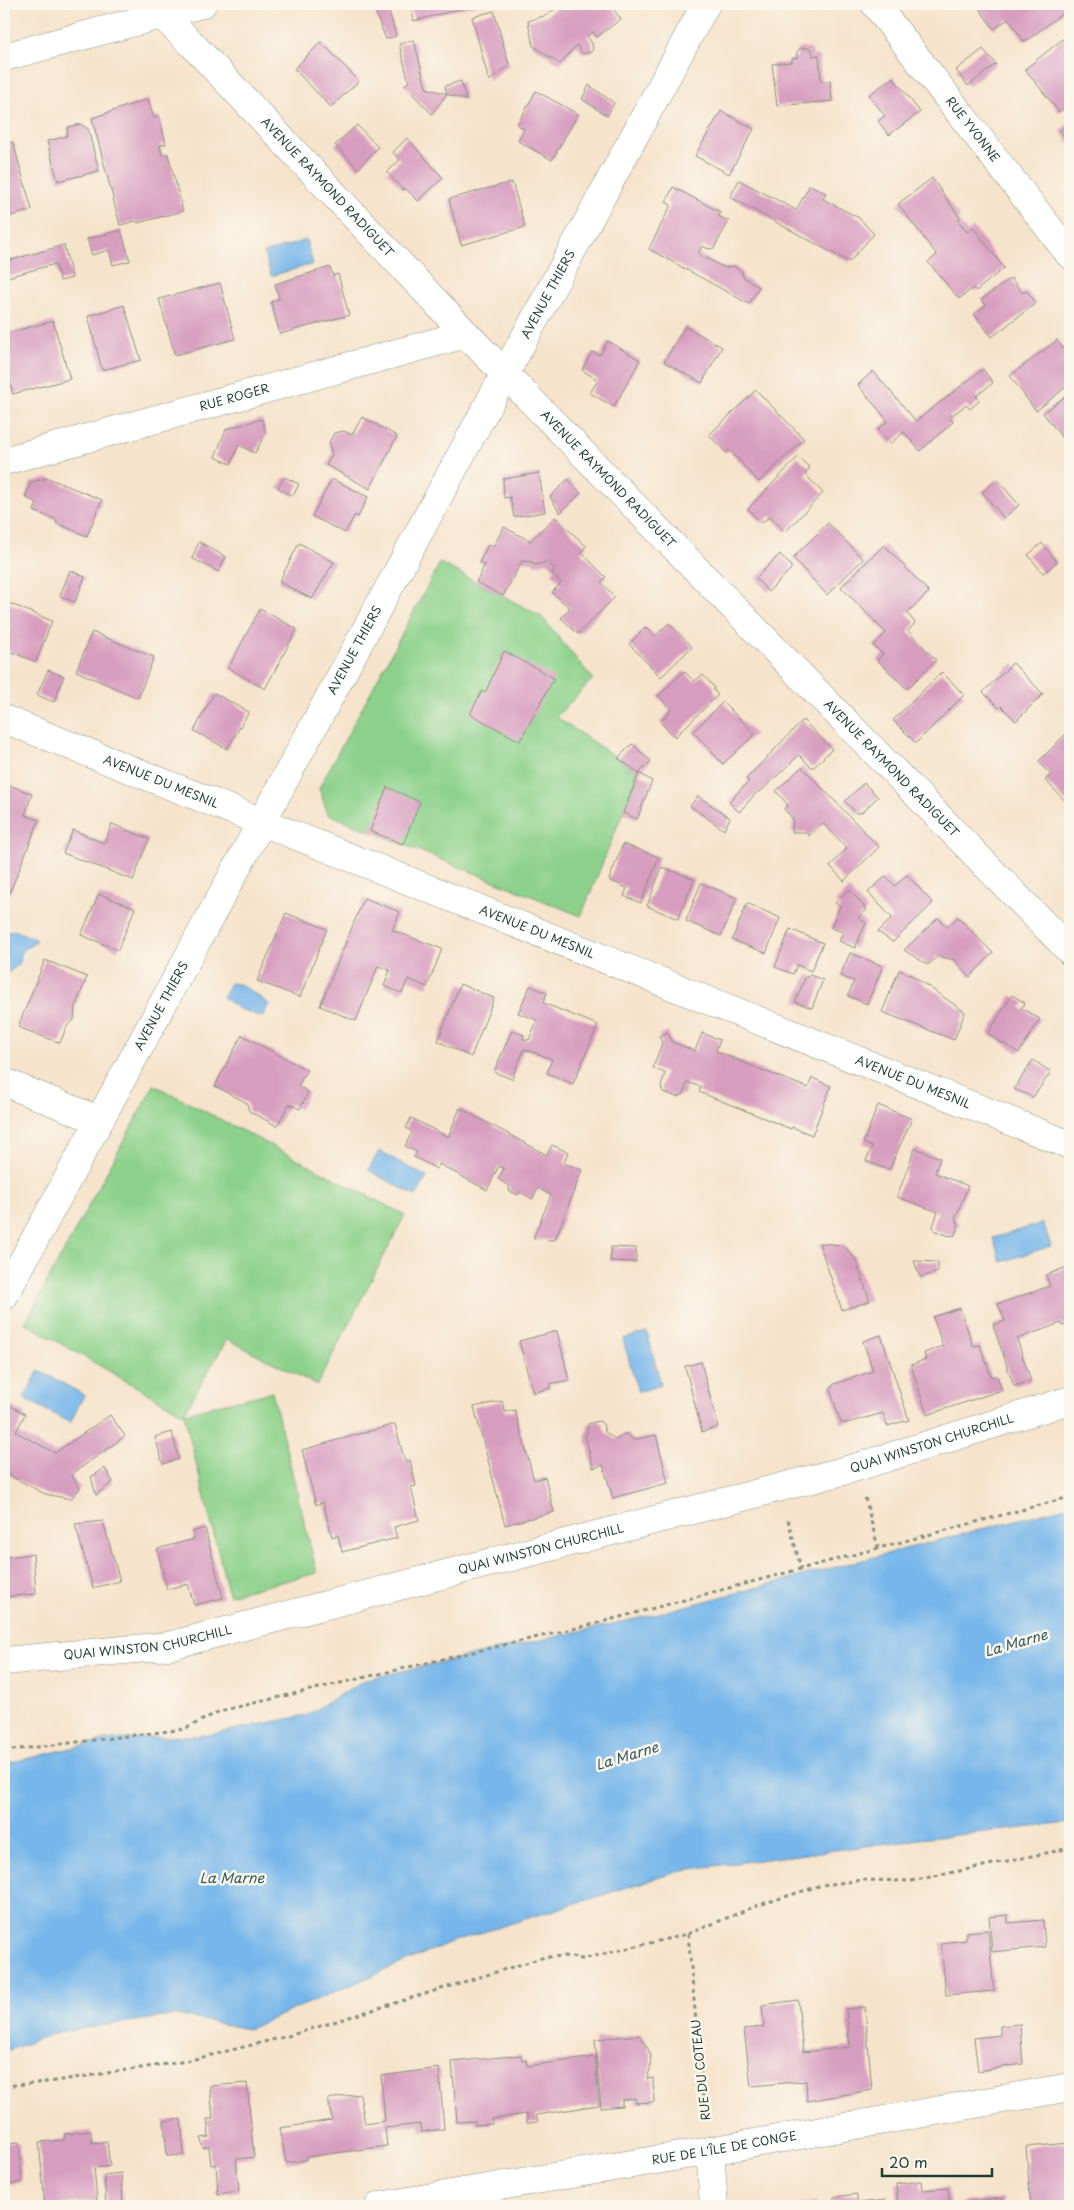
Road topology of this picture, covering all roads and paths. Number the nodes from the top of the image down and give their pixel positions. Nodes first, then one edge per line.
1 (202, 4) edge
2 (706, 4) edge
3 (876, 4) edge
4 (156, 9) edge
5 (4, 57) edge
6 (1070, 255) edge
7 (466, 334) junction
8 (505, 375) junction
9 (4, 461) edge
10 (4, 719) edge
11 (261, 822) junction
12 (1070, 951) edge
13 (4, 1082) edge
14 (98, 1120) junction
15 (1070, 1145) edge
16 (4, 1296) edge
17 (1070, 1400) edge
18 (864, 1495) dead end
19 (1070, 1497) edge
20 (786, 1515) dead end
21 (878, 1547) junction
22 (801, 1568) junction
23 (4, 1661) edge
24 (4, 1751) edge
25 (1070, 1848) edge
26 (688, 1934) junction
27 (4, 2086) edge
28 (1070, 2087) edge
29 (710, 2151) junction
30 (379, 2206) edge
31 (714, 2206) edge

1 - 4 street
2 - 8 street, AVENUE THIERS
3 - 6 street, RUE YVONNE
4 - 5 street
4 - 7 street, AVENUE RAYMOND RADIGUET
7 - 8 street, AVENUE RAYMOND RADIGUET
7 - 9 street, RUE ROGER
8 - 11 street, AVENUE THIERS
8 - 12 street, AVENUE RAYMOND RADIGUET
10 - 11 street, AVENUE DU MESNIL
11 - 14 street, AVENUE THIERS
11 - 15 street, AVENUE DU MESNIL
13 - 14 street
14 - 16 street, AVENUE THIERS
17 - 23 street, QUAI WINSTON CHURCHILL
18 - 21 path
19 - 21 path
20 - 22 path
21 - 22 path
22 - 24 path
25 - 26 path
26 - 27 path
26 - 29 path, RUE DU COTEAU
28 - 29 street, RUE DE L'ÎLE DE CONGE
29 - 30 street, RUE DE L'ÎLE DE CONGE
29 - 31 street

